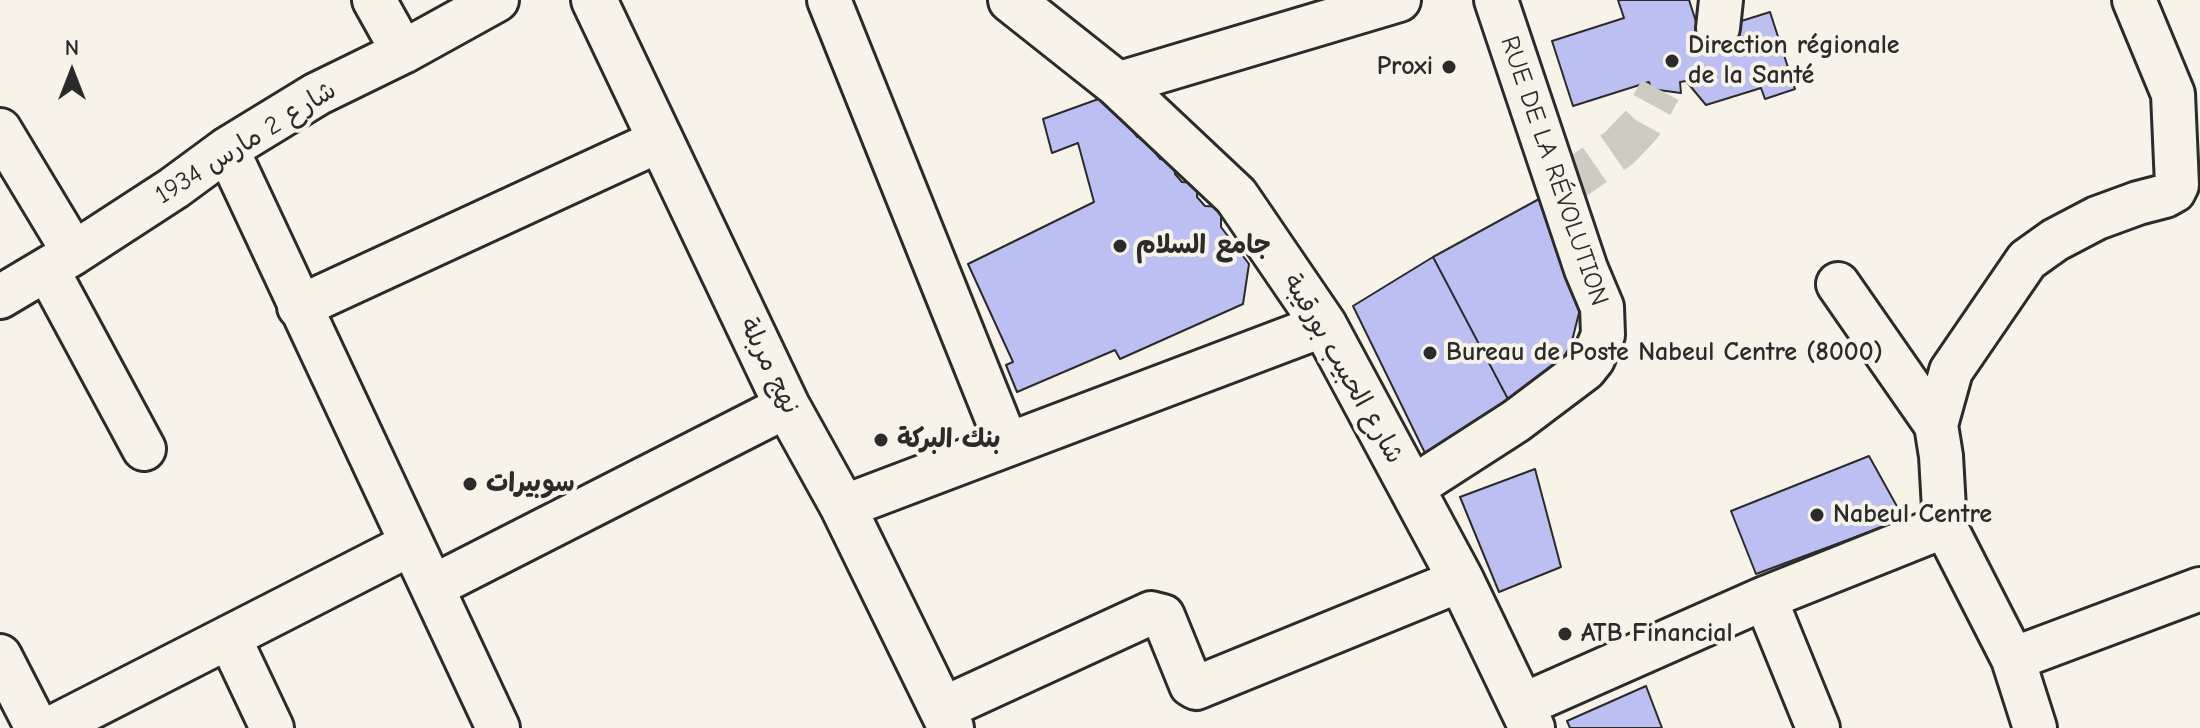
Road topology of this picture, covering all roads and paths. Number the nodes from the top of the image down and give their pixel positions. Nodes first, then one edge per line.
1 (374, 0) edge
2 (497, 0) edge
3 (594, 0) edge
4 (829, 0) edge
5 (1011, 0) edge
6 (1399, 0) edge
7 (1496, 0) edge
8 (2134, 0) edge
9 (403, 52) junction
10 (1117, 84) junction
11 (2186, 89) edge
12 (0, 130) edge
13 (661, 140) junction
14 (227, 149) junction
15 (60, 261) junction
16 (1838, 284) dead end
17 (0, 297) edge
18 (299, 307) junction
19 (1324, 325) junction
20 (787, 406) junction
21 (1936, 425) junction
22 (1007, 444) junction
23 (144, 449) dead end
24 (1412, 488) junction
25 (843, 507) junction
26 (1945, 526) junction
27 (411, 544) junction
28 (1461, 580) junction
29 (432, 587) junction
30 (2200, 589) edge
31 (1765, 598) junction
32 (229, 637) junction
33 (0, 656) edge
34 (2013, 659) junction
35 (1528, 717) edge
36 (946, 718) edge
37 (37, 728) edge
38 (51, 728) edge
39 (272, 728) edge
40 (498, 728) edge
41 (1818, 728) edge
42 (2035, 728) edge

1 - 9 street
2 - 9 street, شارع 2 مارس 1934
3 - 13 main road, نهج مربلة
4 - 22 street
5 - 10 main road, شارع الحبيب بورقيبة
6 - 10 street
7 - 24 street, RUE DE LA RÉVOLUTION
8 - 11 street
9 - 14 street, شارع 2 مارس 1934
10 - 19 main road, شارع الحبيب بورقيبة
11 - 21 street
12 - 15 street
13 - 18 street
13 - 20 main road, نهج مربلة
14 - 15 street, شارع 2 مارس 1934
14 - 18 street
15 - 17 street, شارع 2 مارس 1934
15 - 23 street
16 - 21 street
18 - 27 street
19 - 22 street
19 - 24 main road, شارع الحبيب بورقيبة
20 - 25 main road, نهج مربلة
20 - 29 street
21 - 26 street
22 - 25 street
24 - 28 main road, شارع الحبيب بورقيبة
25 - 36 main road, نهج مربلة
26 - 31 street
26 - 34 street
27 - 29 street
27 - 32 street
28 - 35 main road, شارع الحبيب بورقيبة
28 - 36 street
29 - 40 street
30 - 34 street
31 - 35 street
31 - 41 street
32 - 38 street
32 - 39 street
33 - 37 street
34 - 42 street

